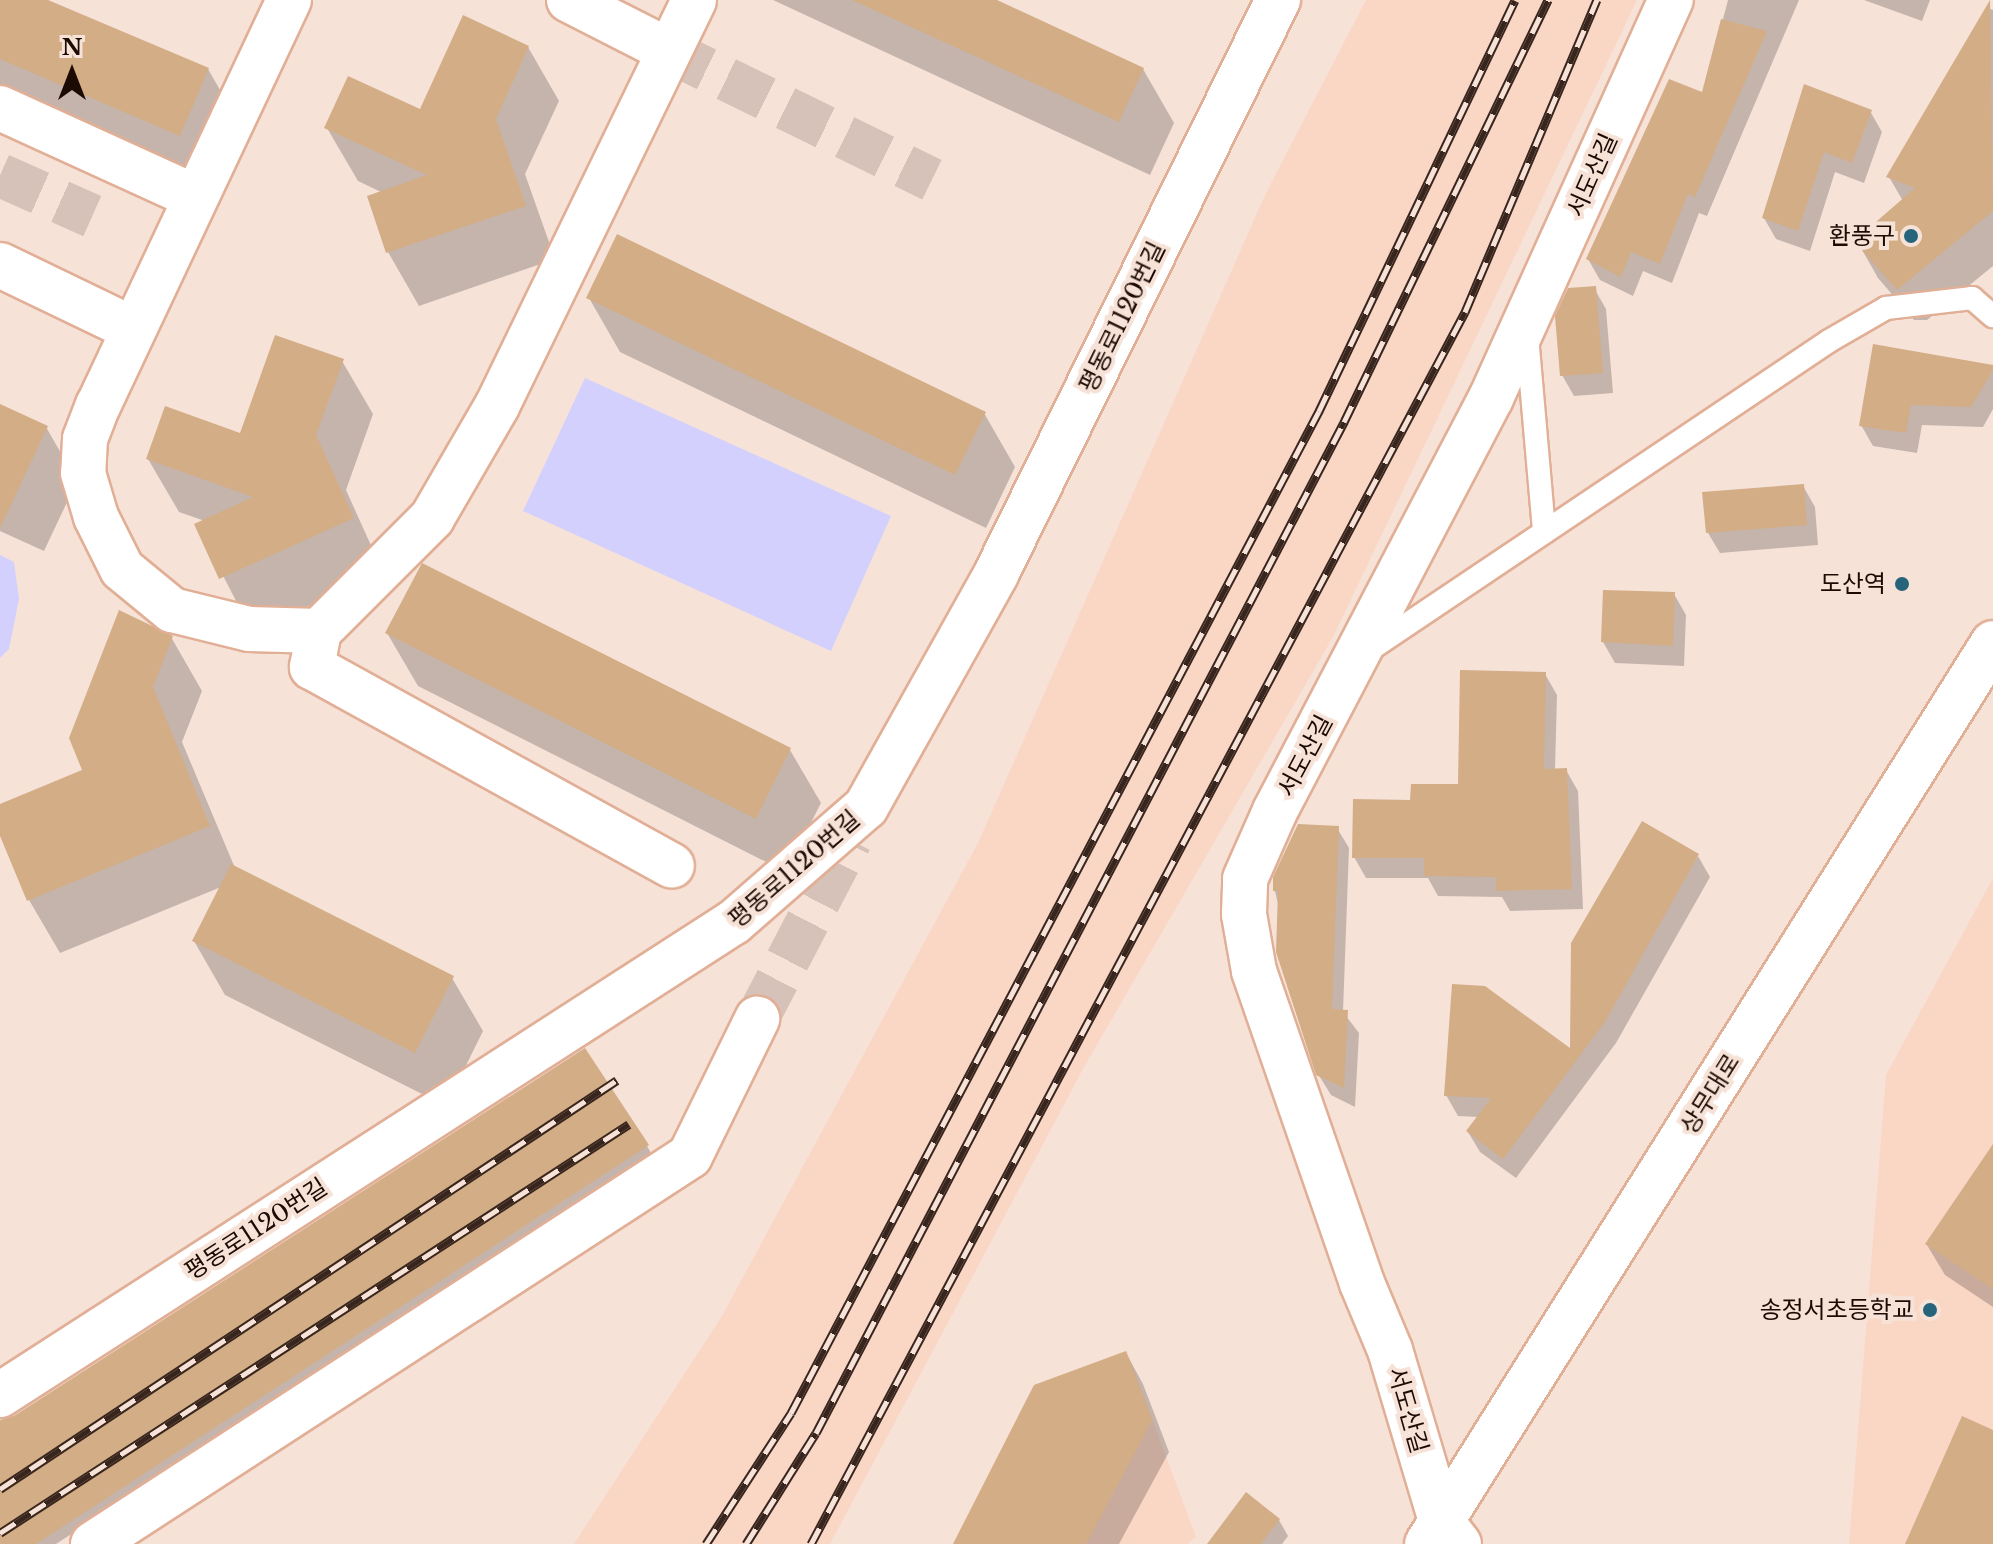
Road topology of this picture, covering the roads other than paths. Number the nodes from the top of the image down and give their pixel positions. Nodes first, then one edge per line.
1 (289, 0) edge
2 (569, 0) edge
3 (694, 0) edge
4 (1278, 0) edge
5 (1671, 0) edge
6 (667, 50) junction
7 (0, 108) edge
8 (195, 197) junction
9 (0, 265) edge
10 (1993, 316) edge
11 (1526, 323) junction
12 (133, 329) junction
13 (1544, 532) junction
14 (319, 631) junction
15 (1993, 643) edge
16 (1358, 657) junction
17 (672, 866) dead end
18 (757, 1019) tunnel mouth
19 (0, 1395) edge
20 (1442, 1536) edge
21 (93, 1544) edge

1 - 8 street
2 - 6 street
3 - 6 street
4 - 19 street, 평동로1120번길
5 - 11 street, 서도산길
6 - 14 street
7 - 8 street
8 - 12 street
9 - 12 street
10 - 13 lane
11 - 13 lane
11 - 16 street, 서도산길
12 - 14 street
13 - 16 lane
14 - 17 street
15 - 20 street, 상무대로
16 - 20 street, 서도산길
18 - 21 street

